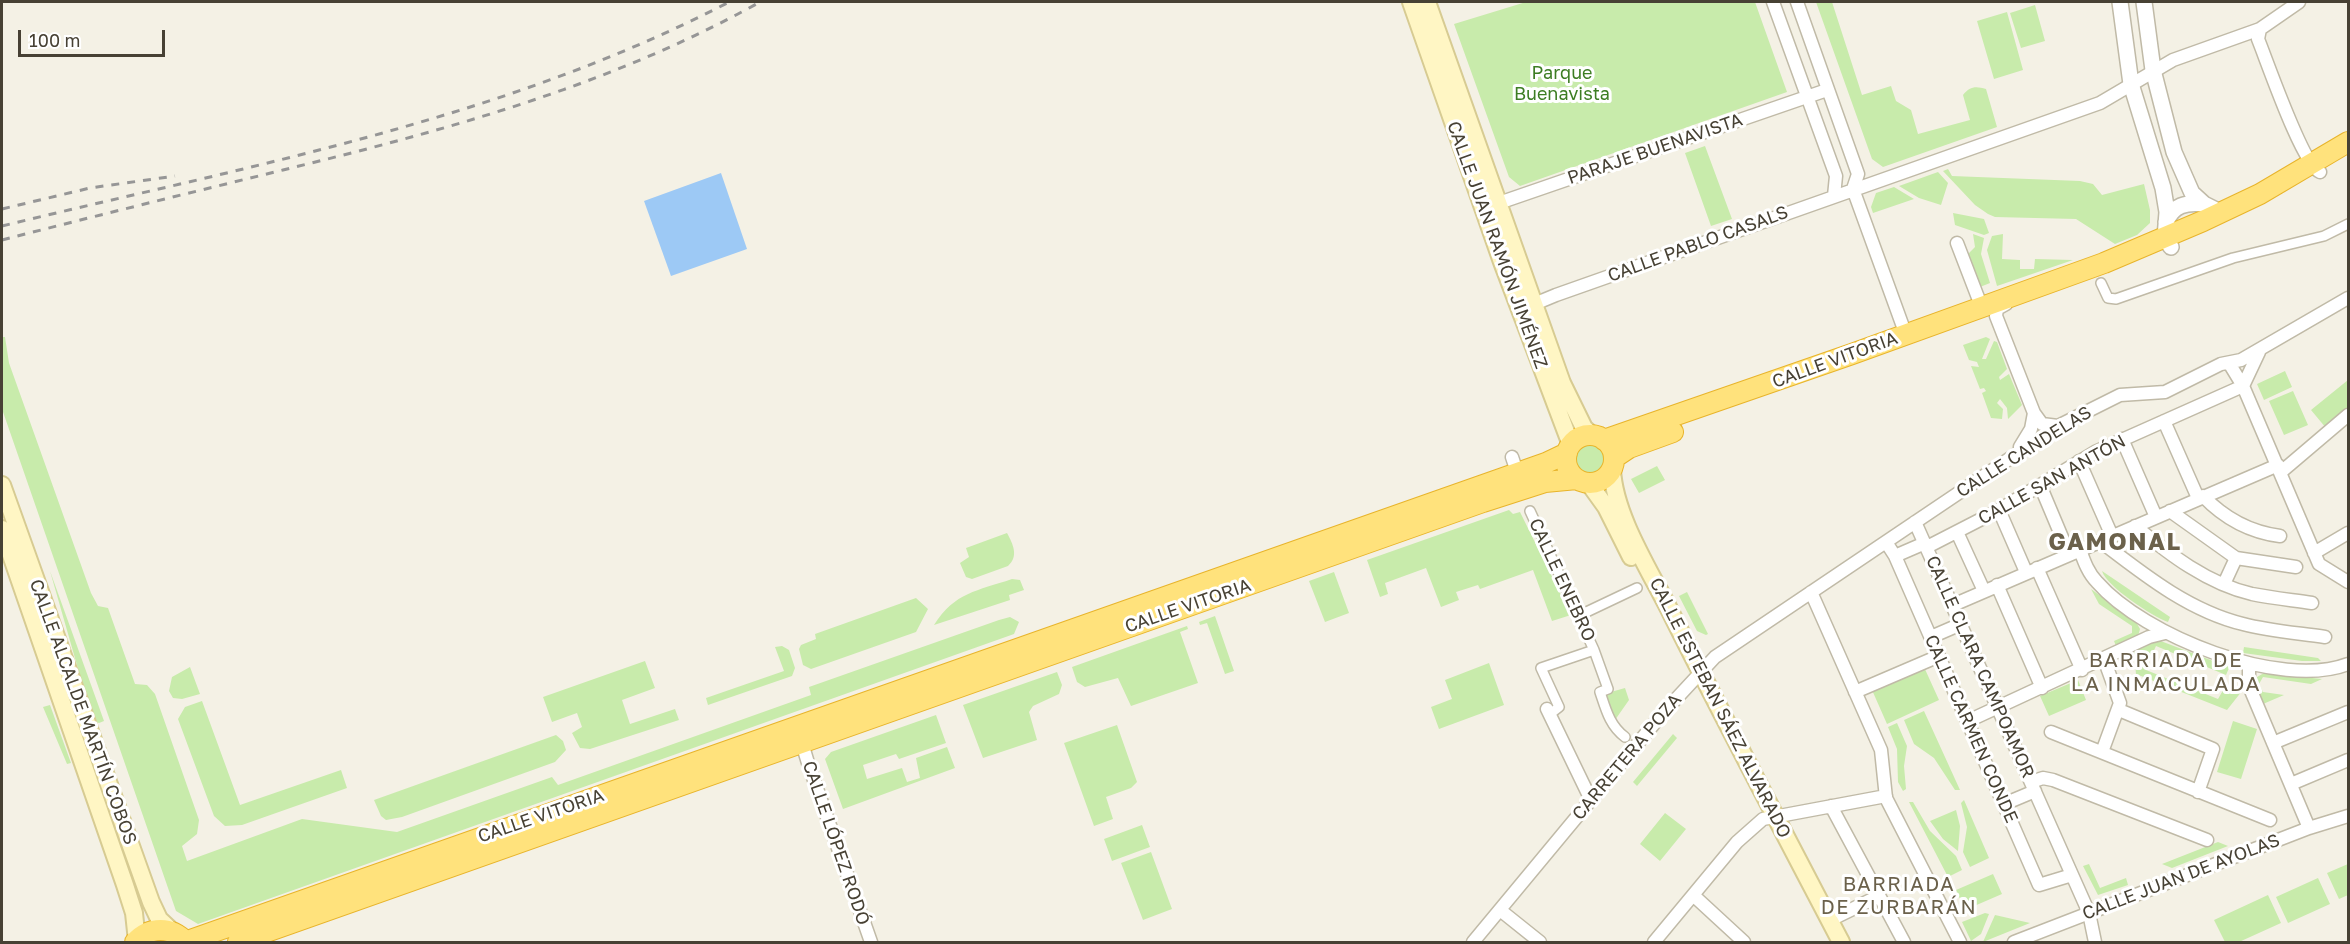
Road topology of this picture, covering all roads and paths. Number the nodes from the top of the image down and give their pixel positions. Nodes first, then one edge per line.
1 (1411, 2) edge
2 (1427, 2) edge
3 (1773, 2) edge
4 (1798, 2) edge
5 (2120, 2) edge
6 (2144, 2) edge
7 (2299, 2) edge
8 (2260, 29) junction
9 (1433, 41) junction
10 (2153, 70) junction
11 (2131, 84) junction
12 (1827, 90) junction
13 (1807, 97) junction
14 (2349, 142) edge
15 (2174, 152) junction
16 (2349, 154) edge
17 (2153, 158) junction
18 (2315, 169) junction
19 (1858, 174) junction
20 (1880, 180) junction
21 (1853, 189) junction
22 (1834, 196) junction
23 (2204, 204) junction
24 (1491, 206) junction
25 (2222, 213) junction
26 (2349, 224) edge
27 (2167, 236) junction
28 (1957, 243) dead end
29 (2101, 283) dead end
30 (2349, 298) edge
31 (1533, 303) junction
32 (1989, 312) junction
33 (1522, 316) junction
34 (1906, 335) junction
35 (2260, 350) junction
36 (2229, 363) junction
37 (2243, 386) junction
38 (2034, 413) junction
39 (2349, 416) edge
40 (2164, 421) junction
41 (2058, 426) junction
42 (1598, 438) junction
43 (2122, 439) junction
44 (1569, 449) junction
45 (2015, 454) junction
46 (2079, 461) junction
47 (1613, 463) junction
48 (2279, 468) junction
49 (1583, 480) junction
50 (2, 485) edge
51 (2040, 485) junction
52 (2201, 497) junction
53 (1999, 510) junction
54 (1530, 511) dead end
55 (2170, 511) junction
56 (2156, 517) junction
57 (1919, 519) junction
58 (2135, 526) junction
59 (2, 529) edge
60 (1957, 532) junction
61 (2349, 532) edge
62 (2112, 536) junction
63 (2280, 536) dead end
64 (2100, 541) junction
65 (1886, 542) junction
66 (1926, 545) junction
67 (2074, 552) junction
68 (2314, 553) junction
69 (1895, 556) junction
70 (2236, 558) junction
71 (2296, 567) dead end
72 (2032, 570) junction
73 (2349, 582) edge
74 (2224, 584) junction
75 (1996, 585) junction
76 (1637, 588) dead end
77 (1984, 591) junction
78 (1811, 592) junction
79 (2312, 603) dead end
80 (1953, 605) junction
81 (1578, 616) junction
82 (1961, 624) junction
83 (2165, 633) junction
84 (1931, 637) junction
85 (2325, 637) dead end
86 (1594, 650) junction
87 (1939, 656) junction
88 (2104, 659) junction
89 (2249, 664) junction
90 (2349, 664) edge
91 (2082, 670) junction
92 (1696, 677) junction
93 (2042, 688) junction
94 (897, 690) junction
95 (1856, 692) junction
96 (1998, 707) junction
97 (2119, 710) junction
98 (1549, 712) joint
99 (2349, 712) edge
100 (1968, 721) junction
101 (2050, 732) dead end
102 (773, 735) junction
103 (1625, 737) dead end
104 (801, 743) junction
105 (2273, 743) junction
106 (2102, 752) junction
107 (2349, 760) edge
108 (2290, 784) junction
109 (2033, 787) junction
110 (2198, 792) junction
111 (1886, 796) junction
112 (1591, 800) junction
113 (2004, 804) junction
114 (1831, 806) junction
115 (2349, 816) edge
116 (1769, 818) junction
117 (2270, 820) dead end
118 (2309, 828) junction
119 (2207, 840) dead end
120 (2072, 875) junction
121 (1693, 896) junction
122 (1879, 896) junction
123 (1500, 910) junction
124 (2089, 913) junction
125 (1830, 920) junction
126 (181, 940) edge
127 (1741, 941) edge
128 (137, 942) edge
129 (238, 942) edge
130 (871, 942) edge
131 (1473, 942) edge
132 (1540, 942) edge
133 (1654, 942) edge
134 (1829, 942) edge
135 (1841, 942) edge
136 (1904, 942) edge
137 (1960, 942) edge
138 (2014, 942) edge
139 (2095, 942) edge

1 - 9 main road, CALLE JUAN RAMÓN JIMÉNEZ
2 - 9 main road, CALLE JUAN RAMÓN JIMÉNEZ
3 - 13 street
4 - 12 street
5 - 11 street
6 - 10 street
7 - 8 street, CALLE PABLO CASALS
8 - 10 street, CALLE PABLO CASALS
8 - 18 street
9 - 24 main road, CALLE JUAN RAMÓN JIMÉNEZ
10 - 11 street, CALLE PABLO CASALS
10 - 15 street
11 - 17 street
11 - 20 street, CALLE PABLO CASALS
12 - 13 street, PARAJE BUENAVISTA
12 - 19 street
13 - 22 street
13 - 24 street, PARAJE BUENAVISTA
14 - 18 highway, CALLE VITORIA
15 - 17 street
15 - 23 street
16 - 18 highway, CALLE VITORIA
17 - 27 street
18 - 25 highway, CALLE VITORIA
18 - 27 highway, CALLE VITORIA
19 - 20 street
19 - 21 street
20 - 21 street, CALLE PABLO CASALS
21 - 22 street, CALLE PABLO CASALS
21 - 34 street
22 - 31 street, CALLE PABLO CASALS
23 - 25 street
23 - 27 street
24 - 31 main road, CALLE JUAN RAMÓN JIMÉNEZ
24 - 33 main road, CALLE JUAN RAMÓN JIMÉNEZ
25 - 27 highway, CALLE VITORIA
26 - 29 street
27 - 32 highway, CALLE VITORIA
27 - 32 highway, CALLE VITORIA
28 - 32 street
30 - 35 street, CALLE CANDELAS
31 - 33 street
31 - 42 main road, CALLE JUAN RAMÓN JIMÉNEZ
32 - 34 highway, CALLE VITORIA
32 - 38 street
32 - 47 highway, CALLE VITORIA
33 - 44 main road, CALLE JUAN RAMÓN JIMÉNEZ
34 - 42 highway, CALLE VITORIA
35 - 36 street, CALLE CANDELAS
35 - 37 street
36 - 37 street
36 - 41 street, CALLE CANDELAS
37 - 40 street, CALLE SAN ANTÓN
37 - 48 street
38 - 41 street
38 - 45 street
39 - 48 street
40 - 43 street, CALLE SAN ANTÓN
40 - 52 street
41 - 45 street, CALLE CANDELAS
42 - 44 highway
42 - 47 highway
43 - 46 street, CALLE SAN ANTÓN
43 - 56 street
44 - 49 highway
44 - 94 highway, CALLE VITORIA
45 - 57 street, CALLE CANDELAS
46 - 51 street, CALLE SAN ANTÓN
46 - 62 street
47 - 49 highway
47 - 92 main road, CALLE ESTEBAN SÁEZ ALVARADO
48 - 52 street
48 - 68 street
49 - 92 main road, CALLE ESTEBAN SÁEZ ALVARADO
49 - 104 highway, CALLE VITORIA
50 - 126 main road, CALLE ALCALDE MARTÍN COBOS
51 - 53 street, CALLE SAN ANTÓN
51 - 67 street
52 - 55 street
52 - 63 street
53 - 60 street, CALLE SAN ANTÓN
53 - 72 street
54 - 81 street, CALLE ENEBRO
55 - 56 street
55 - 70 street
56 - 58 street
57 - 65 street, CARRETERA POZA
57 - 66 street, CALLE CLARA CAMPOAMOR
58 - 62 street
58 - 74 street
59 - 128 main road, CALLE ALCALDE MARTÍN COBOS
60 - 66 street, CALLE SAN ANTÓN
60 - 77 street
61 - 68 street
62 - 64 street
64 - 67 street
64 - 85 street
65 - 69 street, CALLE CARMEN CONDE
65 - 78 street, CARRETERA POZA
66 - 69 street, CALLE CLARA CAMPOAMOR
66 - 80 street, CALLE CLARA CAMPOAMOR
67 - 72 street
67 - 83 street
68 - 73 street
69 - 84 street, CALLE CARMEN CONDE
70 - 71 street
70 - 74 street
72 - 75 street
72 - 91 street
74 - 79 street
75 - 77 street
75 - 93 street
76 - 81 street
77 - 80 street
78 - 92 street, CARRETERA POZA
78 - 95 street
80 - 82 street, CALLE CLARA CAMPOAMOR
81 - 86 street, CALLE ENEBRO
82 - 84 street
82 - 96 street, CALLE CLARA CAMPOAMOR
83 - 88 street
83 - 89 street
84 - 87 street, CALLE CARMEN CONDE
86 - 98 street, CALLE ENEBRO
86 - 103 street, CALLE ENEBRO
87 - 95 street
87 - 100 street, CALLE CARMEN CONDE
88 - 91 street
88 - 97 street
89 - 90 street
89 - 105 street
91 - 93 street
92 - 112 street, CARRETERA POZA
92 - 116 main road, CALLE ESTEBAN SÁEZ ALVARADO
93 - 96 street
94 - 102 highway, CALLE VITORIA
94 - 104 street, CALLE VITORIA
95 - 111 street
96 - 100 street
96 - 109 street, CALLE CLARA CAMPOAMOR
97 - 106 street
97 - 110 street
98 - 112 street, CALLE ENEBRO
99 - 105 street
100 - 113 street, CALLE CARMEN CONDE
101 - 106 street
102 - 104 highway
102 - 126 highway, CALLE VITORIA
104 - 129 highway, CALLE VITORIA
104 - 130 street, CALLE LÓPEZ RODÓ
105 - 108 street
106 - 110 street
107 - 108 street
108 - 118 street
109 - 113 street, CALLE CLARA CAMPOAMOR
109 - 119 street
109 - 120 street, CALLE CLARA CAMPOAMOR
110 - 117 street
111 - 114 street
111 - 137 street
112 - 123 street, CARRETERA POZA
113 - 120 street, CALLE CARMEN CONDE
114 - 116 street
114 - 122 street
115 - 118 street, CALLE JUAN DE AYOLAS
116 - 121 street
116 - 125 main road, CALLE ESTEBAN SÁEZ ALVARADO
116 - 134 main road, CALLE ESTEBAN SÁEZ ALVARADO
118 - 124 street, CALLE JUAN DE AYOLAS
120 - 124 street, CALLE CLARA CAMPOAMOR
121 - 127 street
121 - 133 street
122 - 125 street
122 - 136 street
123 - 131 street, CARRETERA POZA
123 - 132 street
124 - 138 street, CALLE JUAN DE AYOLAS
124 - 139 street, CALLE CLARA CAMPOAMOR
125 - 135 main road, CALLE ESTEBAN SÁEZ ALVARADO
126 - 128 highway, CALLE VITORIA

